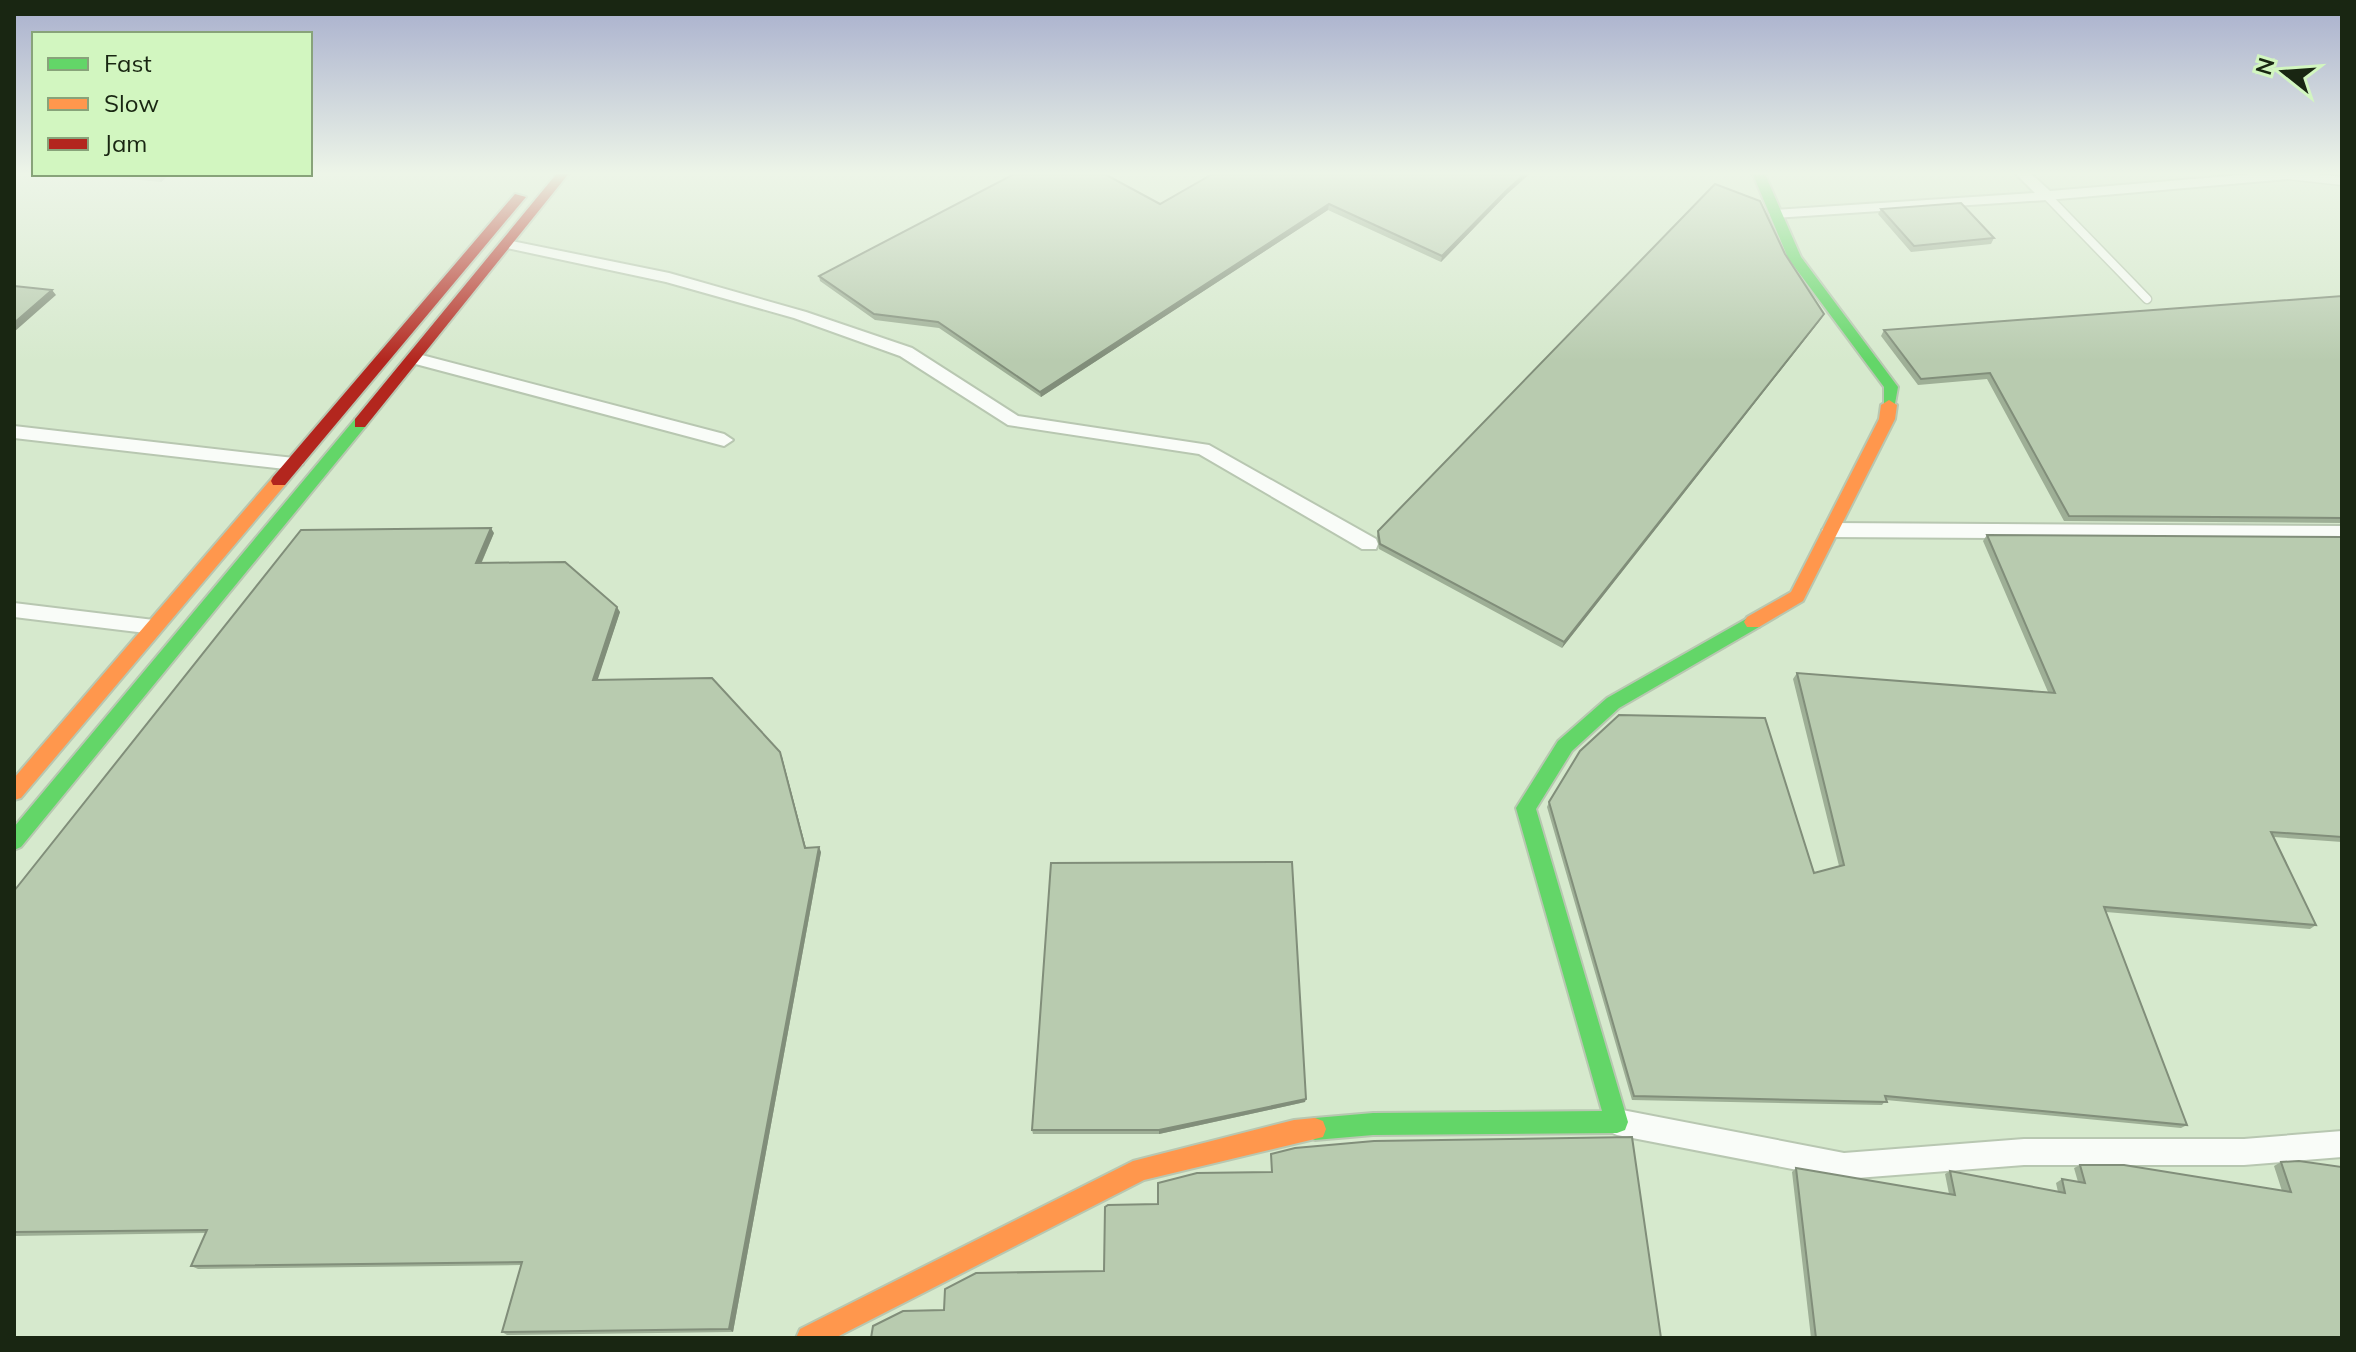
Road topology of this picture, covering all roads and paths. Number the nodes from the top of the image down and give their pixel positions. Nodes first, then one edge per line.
1 (488, 235) edge
2 (514, 235) edge
3 (1785, 235) edge
4 (2085, 235) edge
5 (507, 244) junction
6 (2147, 299) dead end
7 (414, 358) junction
8 (14, 432) edge
9 (724, 440) dead end
10 (294, 464) junction
11 (325, 467) junction
12 (1831, 530) junction
13 (2342, 533) edge
14 (1369, 544) dead end
15 (14, 610) edge
16 (154, 627) junction
17 (14, 792) edge
18 (14, 841) edge
19 (1617, 1122) junction
20 (2342, 1144) edge
21 (809, 1338) edge

1 - 10 street
2 - 5 street
3 - 12 street
4 - 6 lane
5 - 7 street
5 - 14 street
7 - 9 street
7 - 11 street
8 - 10 street
10 - 11 street
10 - 16 street
11 - 18 street
12 - 13 street
12 - 19 street
15 - 16 street
16 - 17 street
19 - 20 street
19 - 21 street

